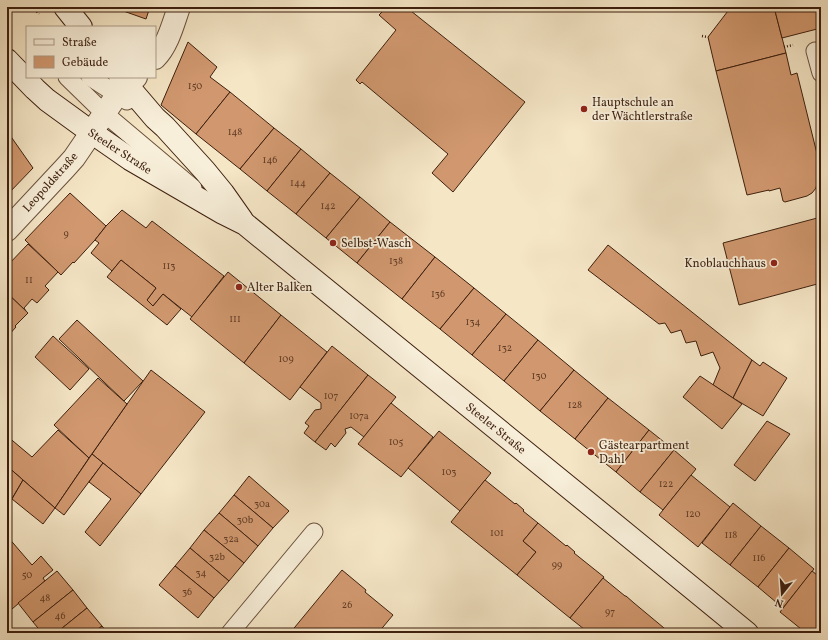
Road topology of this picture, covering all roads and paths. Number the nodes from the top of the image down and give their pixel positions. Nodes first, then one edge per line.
1 (65, 7) edge
2 (179, 7) edge
3 (80, 26) edge
4 (702, 36) dead end
5 (708, 37) dead end
6 (815, 51) dead end
7 (156, 57) edge
8 (7, 60) edge
9 (821, 73) edge
10 (68, 78) edge
11 (95, 78) edge
12 (125, 84) edge
13 (104, 113) junction
14 (91, 132) junction
15 (223, 213) junction
16 (245, 224) junction
17 (7, 230) edge
18 (314, 532) dead end
19 (230, 633) edge
20 (747, 633) edge

1 - 3 main road
2 - 7 main road
4 - 5 path
6 - 9 lane
8 - 14 main road, Steeler Straße
10 - 13 lane
11 - 12 lane, Steeler Straße
12 - 13 main road, Leopoldstraße
12 - 16 main road, Steeler Straße
13 - 14 main road, Leopoldstraße
13 - 15 lane
14 - 15 main road, Steeler Straße
14 - 17 main road, Leopoldstraße
15 - 16 main road, Steeler Straße
16 - 20 main road, Steeler Straße
18 - 19 lane

